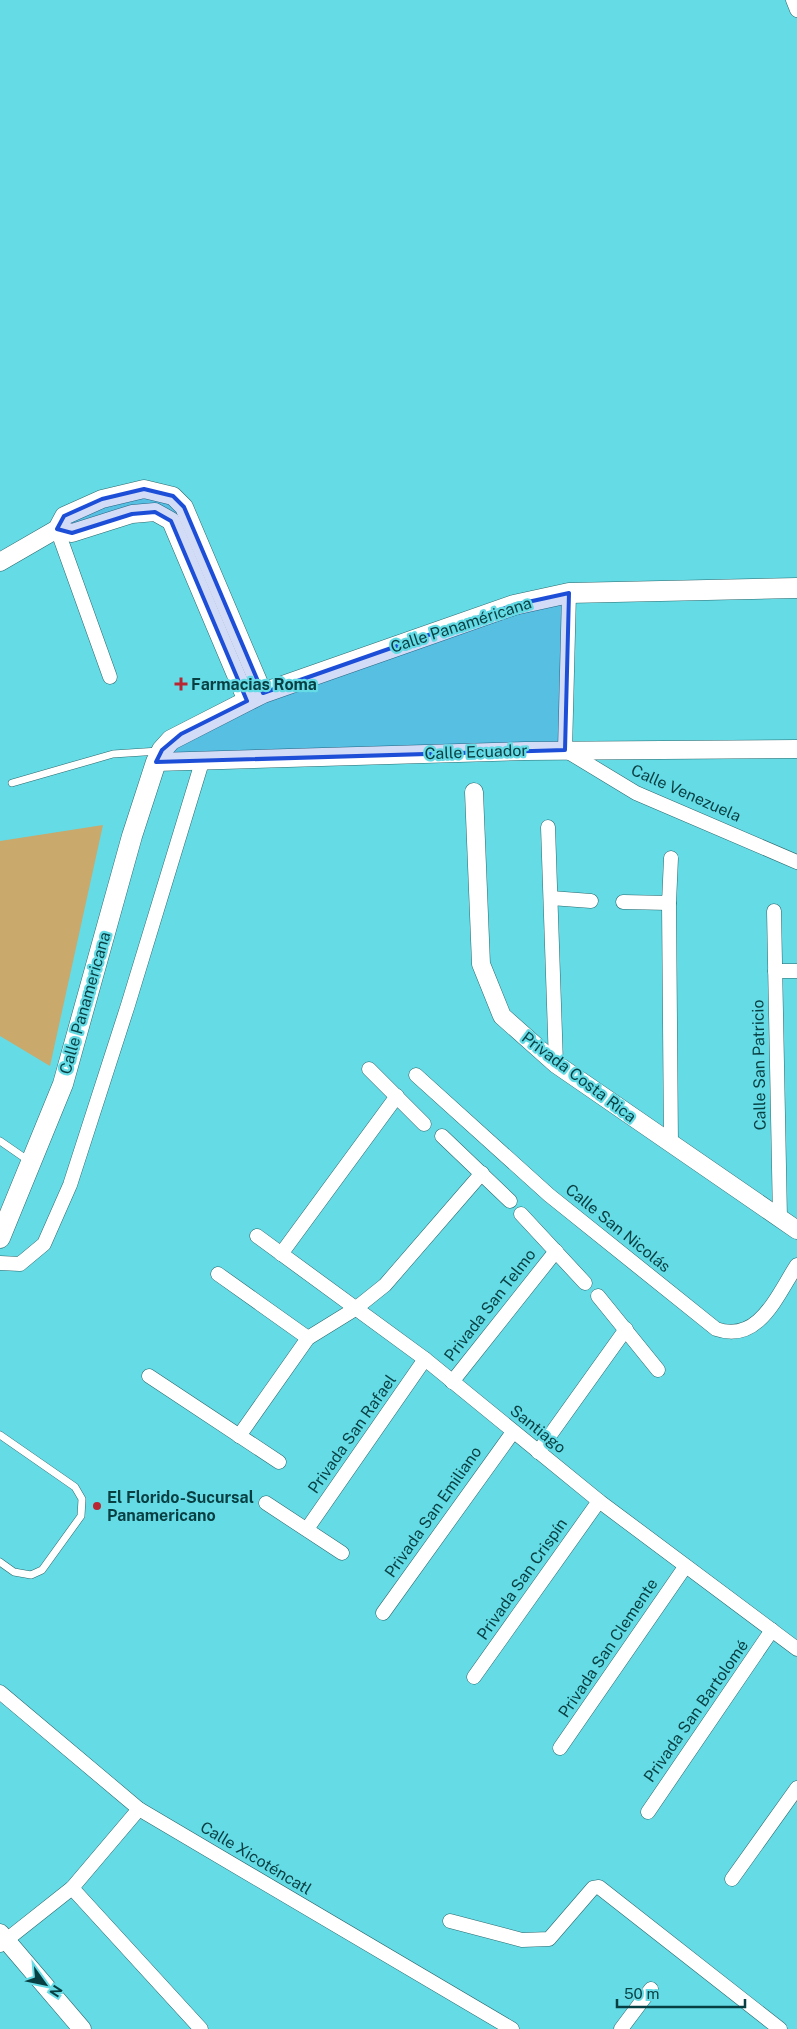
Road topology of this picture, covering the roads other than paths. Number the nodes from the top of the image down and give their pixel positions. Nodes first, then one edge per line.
1 (793, 0) edge
2 (797, 10) edge
3 (184, 506) junction
4 (171, 521) junction
5 (57, 529) junction
6 (0, 562) edge
7 (797, 588) edge
8 (569, 592) junction
9 (110, 677) dead end
10 (255, 697) junction
11 (797, 749) edge
12 (565, 750) junction
13 (159, 756) junction
14 (202, 762) junction
15 (12, 783) dead end
16 (474, 792) dead end
17 (548, 828) dead end
18 (671, 858) dead end
19 (797, 862) edge
20 (551, 898) junction
21 (591, 900) dead end
22 (624, 902) dead end
23 (669, 903) junction
24 (774, 912) dead end
25 (775, 971) junction
26 (797, 971) edge
27 (556, 1064) junction
28 (369, 1070) dead end
29 (416, 1075) dead end
30 (397, 1096) junction
31 (424, 1124) dead end
32 (442, 1136) dead end
33 (0, 1140) edge
34 (671, 1144) junction
35 (31, 1163) junction
36 (482, 1173) junction
37 (510, 1201) dead end
38 (521, 1214) dead end
39 (780, 1218) junction
40 (797, 1230) edge
41 (257, 1236) dead end
42 (0, 1238) edge
43 (556, 1251) junction
44 (280, 1254) junction
45 (0, 1262) edge
46 (797, 1265) edge
47 (218, 1274) dead end
48 (585, 1283) dead end
49 (598, 1296) dead end
50 (355, 1309) junction
51 (626, 1329) junction
52 (308, 1338) junction
53 (426, 1359) junction
54 (658, 1370) dead end
55 (149, 1376) dead end
56 (452, 1382) junction
57 (513, 1432) junction
58 (0, 1435) edge
59 (239, 1436) junction
60 (538, 1452) junction
61 (279, 1462) dead end
62 (599, 1502) junction
63 (266, 1503) dead end
64 (307, 1529) junction
65 (342, 1553) dead end
66 (0, 1562) edge
67 (685, 1567) junction
68 (383, 1613) dead end
69 (772, 1630) junction
70 (797, 1649) edge
71 (474, 1677) dead end
72 (0, 1692) edge
73 (560, 1748) dead end
74 (797, 1788) edge
75 (139, 1809) junction
76 (648, 1812) dead end
77 (732, 1879) dead end
78 (72, 1888) junction
79 (450, 1921) dead end
80 (2, 1939) edge
81 (651, 1990) dead end
82 (82, 2029) edge
83 (202, 2029) edge
84 (512, 2029) edge
85 (621, 2029) edge
86 (780, 2029) edge

1 - 2 street
3 - 4 street
3 - 5 street
3 - 10 street
4 - 5 street
4 - 10 street
5 - 6 street
5 - 9 street
7 - 8 main road, Calle Panaméricana
8 - 10 main road, Calle Panaméricana
8 - 12 street
10 - 13 main road, Calle Panaméricana
11 - 12 street, Calle Ecuador
12 - 14 street, Calle Ecuador
12 - 19 street, Calle Venezuela
13 - 14 street, Calle Ecuador
13 - 15 lane
13 - 35 main road, Calle Panamericana
14 - 45 street
16 - 27 street, Privada Costa Rica
17 - 20 street
18 - 23 street
20 - 21 street
20 - 27 street
22 - 23 street
23 - 34 street
24 - 25 street, Calle San Patricio
25 - 26 street
25 - 39 street, Calle San Patricio
27 - 34 street, Privada Costa Rica
28 - 30 street
29 - 46 street, Calle San Nicolás
30 - 31 street
30 - 44 street
32 - 36 street
33 - 35 lane
34 - 39 street, Privada Costa Rica
35 - 42 main road, Calle Panamericana
36 - 37 street
36 - 50 street
38 - 43 street
39 - 40 street, Privada Costa Rica
41 - 44 street, Santiago
43 - 48 street
43 - 56 street, Privada San Telmo
44 - 50 street, Santiago
47 - 52 street
49 - 51 street
50 - 52 street
50 - 53 street, Santiago
51 - 54 street
51 - 60 street
52 - 59 street
53 - 56 street, Santiago
53 - 64 street, Privada San Rafael
55 - 59 street
56 - 57 street, Santiago
57 - 60 street, Santiago
57 - 68 street, Privada San Emiliano
58 - 66 lane
59 - 61 street
60 - 62 street, Santiago
62 - 67 street, Santiago
62 - 71 street, Privada San Crispín
63 - 64 street
64 - 65 street
67 - 69 street, Santiago
67 - 73 street, Privada San Clemente
69 - 70 street, Santiago
69 - 76 street, Privada San Bartolomé
72 - 75 street, Calle Xicoténcatl
74 - 77 street
75 - 78 street
75 - 84 street, Calle Xicoténcatl
78 - 80 street
78 - 83 street
79 - 86 street
80 - 82 street
81 - 85 street

